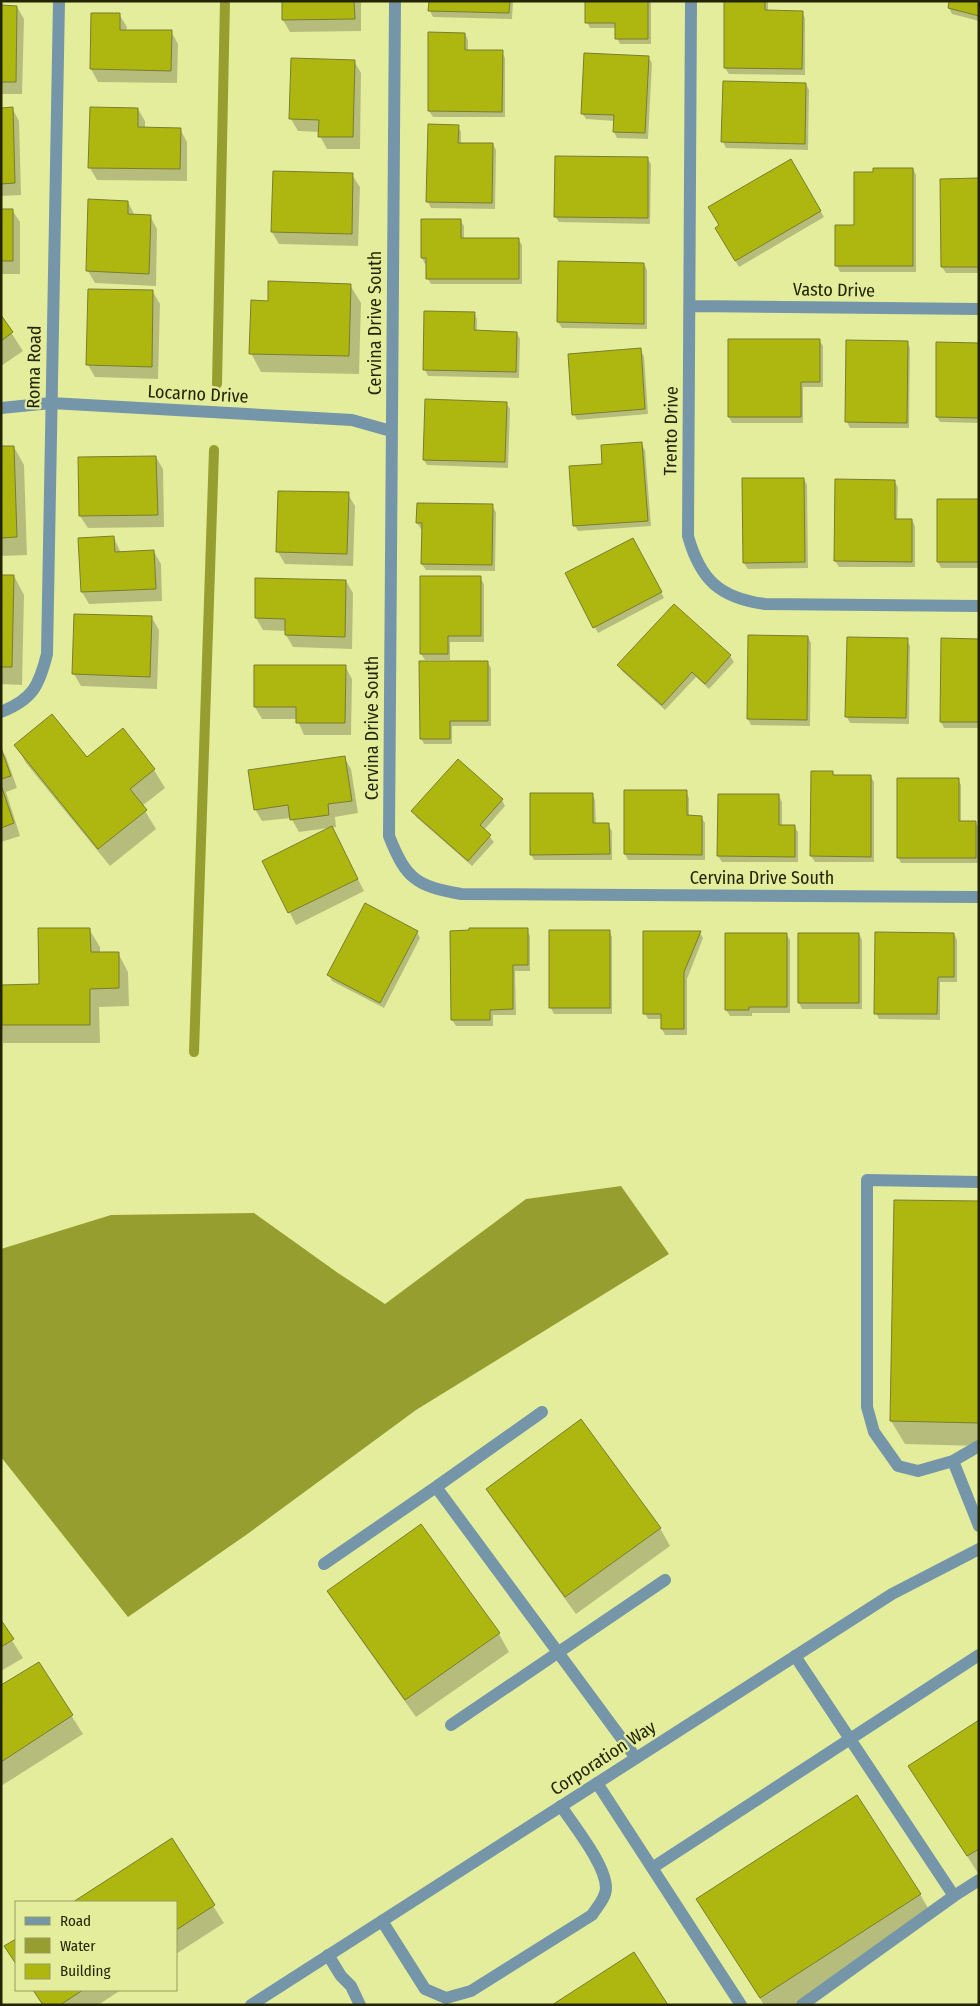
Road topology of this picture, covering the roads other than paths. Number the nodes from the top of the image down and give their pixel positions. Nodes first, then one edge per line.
1 (59, 1) edge
2 (395, 1) edge
3 (691, 1) edge
4 (690, 306) junction
5 (979, 309) edge
6 (51, 403) junction
7 (1, 408) edge
8 (391, 431) junction
9 (979, 606) edge
10 (1, 712) edge
11 (979, 897) edge
12 (979, 1182) edge
13 (542, 1412) dead end
14 (979, 1446) edge
15 (953, 1461) junction
16 (436, 1487) junction
17 (979, 1526) edge
18 (979, 1549) edge
19 (324, 1564) dead end
20 (665, 1580) dead end
21 (559, 1653) junction
22 (979, 1655) edge
23 (795, 1656) junction
24 (451, 1725) dead end
25 (850, 1739) junction
26 (636, 1758) junction
27 (597, 1783) junction
28 (561, 1806) junction
29 (652, 1868) junction
30 (979, 1880) edge
31 (954, 1896) junction
32 (382, 1921) junction
33 (328, 1955) junction
34 (251, 2005) edge
35 (360, 2005) edge
36 (741, 2005) edge
37 (802, 2005) edge

1 - 6 street, Roma Road
2 - 8 street, Cervina Drive South
3 - 4 street, Trento Drive
4 - 5 street, Vasto Drive
4 - 9 street, Trento Drive
6 - 7 street, Locarno Drive
6 - 8 street, Locarno Drive
6 - 10 street, Roma Road
8 - 11 street, Cervina Drive South
12 - 15 street
13 - 16 street
14 - 15 street
15 - 17 street
16 - 19 street
16 - 21 street
18 - 23 street, Corporation Way
20 - 21 street
21 - 24 street
21 - 26 street
22 - 25 street
23 - 25 street
23 - 26 street, Corporation Way
25 - 29 street
25 - 31 street
26 - 27 street, Corporation Way
27 - 28 street, Corporation Way
27 - 29 street
28 - 32 street, Corporation Way
28 - 32 street
29 - 36 street
30 - 31 street
31 - 37 street
32 - 33 street, Corporation Way
33 - 34 street, Corporation Way
33 - 35 street

